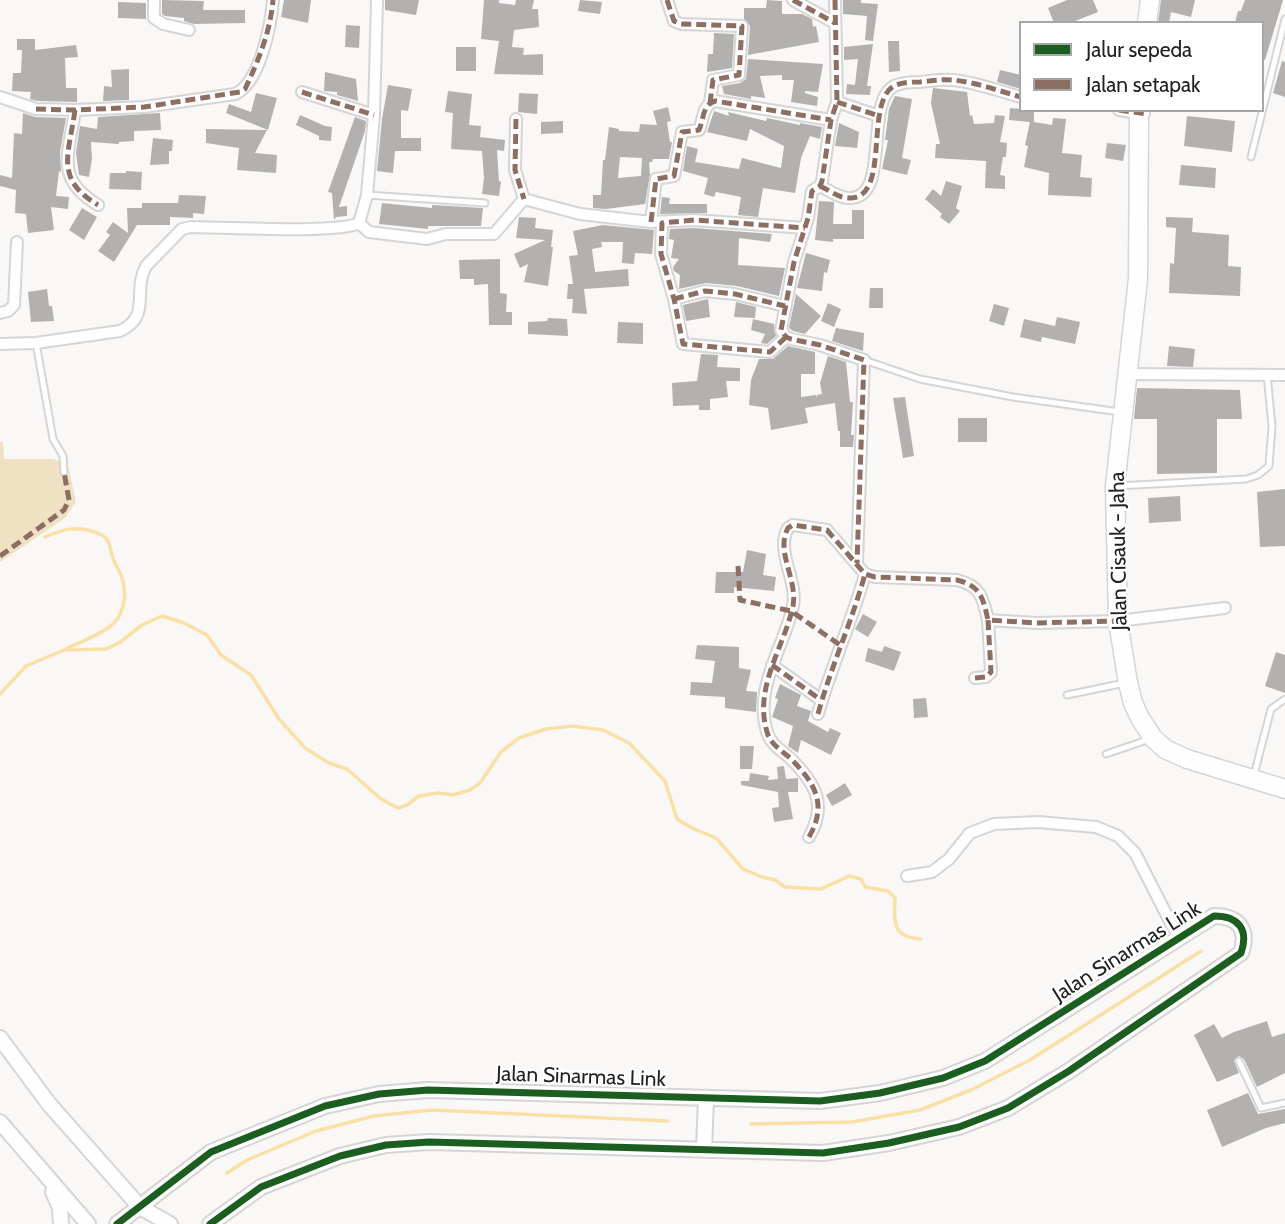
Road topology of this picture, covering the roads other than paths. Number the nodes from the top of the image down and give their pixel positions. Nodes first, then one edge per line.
1 (154, 0) edge
2 (273, 0) edge
3 (377, 0) edge
4 (667, 0) edge
5 (793, 0) edge
6 (835, 0) edge
7 (1140, 0) edge
8 (1150, 0) edge
9 (1285, 19) edge
10 (1139, 21) edge
11 (1147, 21) edge
12 (835, 23) junction
13 (189, 30) dead end
14 (302, 92) dead end
15 (1019, 96) edge
16 (0, 97) edge
17 (837, 102) junction
18 (710, 103) junction
19 (1264, 104) edge
20 (75, 110) junction
21 (1143, 112) edge
22 (1262, 112) edge
23 (374, 116) junction
24 (879, 116) junction
25 (516, 119) dead end
26 (831, 120) junction
27 (1251, 157) dead end
28 (820, 186) junction
29 (367, 195) junction
30 (524, 199) junction
31 (485, 203) dead end
32 (98, 205) dead end
33 (657, 222) junction
34 (359, 223) junction
35 (805, 228) junction
36 (17, 242) dead end
37 (674, 299) junction
38 (785, 306) junction
39 (0, 313) edge
40 (786, 337) junction
41 (36, 343) junction
42 (0, 344) edge
43 (864, 360) junction
44 (1128, 374) junction
45 (1267, 374) junction
46 (1285, 375) edge
47 (1123, 412) junction
48 (65, 472) dead end
49 (1115, 486) junction
50 (857, 563) junction
51 (865, 574) junction
52 (1225, 608) dead end
53 (988, 620) junction
54 (1118, 621) junction
55 (772, 664) junction
56 (975, 678) dead end
57 (1128, 683) junction
58 (1067, 695) dead end
59 (1285, 699) edge
60 (821, 700) junction
61 (818, 713) dead end
62 (1153, 738) junction
63 (1106, 754) dead end
64 (1254, 778) junction
65 (1285, 789) edge
66 (809, 837) dead end
67 (907, 876) dead end
68 (1179, 939) junction
69 (0, 1038) edge
70 (1239, 1061) dead end
71 (706, 1098) junction
72 (1285, 1103) edge
73 (0, 1122) edge
74 (704, 1150) junction
75 (42, 1171) junction
76 (140, 1207) junction
77 (61, 1224) edge
78 (88, 1224) edge
79 (117, 1224) edge
80 (170, 1224) edge
81 (211, 1224) edge

1 - 13 street
2 - 20 street
3 - 23 street
4 - 18 street
5 - 12 street
6 - 12 street
7 - 10 main road
8 - 11 main road
9 - 19 lane
12 - 17 street
14 - 23 street
15 - 24 street
16 - 20 street
17 - 24 street
17 - 26 street
18 - 26 street
18 - 33 street
20 - 32 street
21 - 44 main road, Jalan Cisauk - Jaha
22 - 27 lane
23 - 29 street
24 - 28 street
25 - 30 street
26 - 28 street
28 - 35 street
29 - 31 lane
29 - 34 street
30 - 33 street
30 - 34 street
33 - 35 street
33 - 37 street
34 - 41 street
35 - 38 street
36 - 39 street
37 - 38 street
37 - 40 street
38 - 40 street
40 - 43 street
41 - 42 street
41 - 48 lane
43 - 47 lane
43 - 50 street
44 - 45 street
44 - 47 main road, Jalan Cisauk - Jaha
45 - 46 street
45 - 49 lane
47 - 49 main road, Jalan Cisauk - Jaha
49 - 54 main road, Jalan Cisauk - Jaha
50 - 51 street
50 - 55 street
51 - 53 street
51 - 60 street
52 - 54 street
53 - 54 street
53 - 56 street
54 - 57 main road, Jalan Cisauk - Jaha
55 - 60 street
55 - 66 street
57 - 58 lane
57 - 62 main road, Jalan Cisauk - Jaha
59 - 64 lane
60 - 61 street
62 - 63 lane
62 - 64 main road, Jalan Cisauk - Jaha
64 - 65 main road, Jalan Cisauk - Jaha
67 - 68 street
68 - 71 street, Jalan Sinarmas Link
68 - 74 street, Jalan Sinarmas Link
69 - 76 street
70 - 72 lane
71 - 74 street
71 - 76 street, Jalan Sinarmas Link
73 - 75 street
74 - 81 street, Jalan Sinarmas Link
75 - 77 street
75 - 78 street
76 - 79 street, Jalan Sinarmas Link
76 - 80 street

